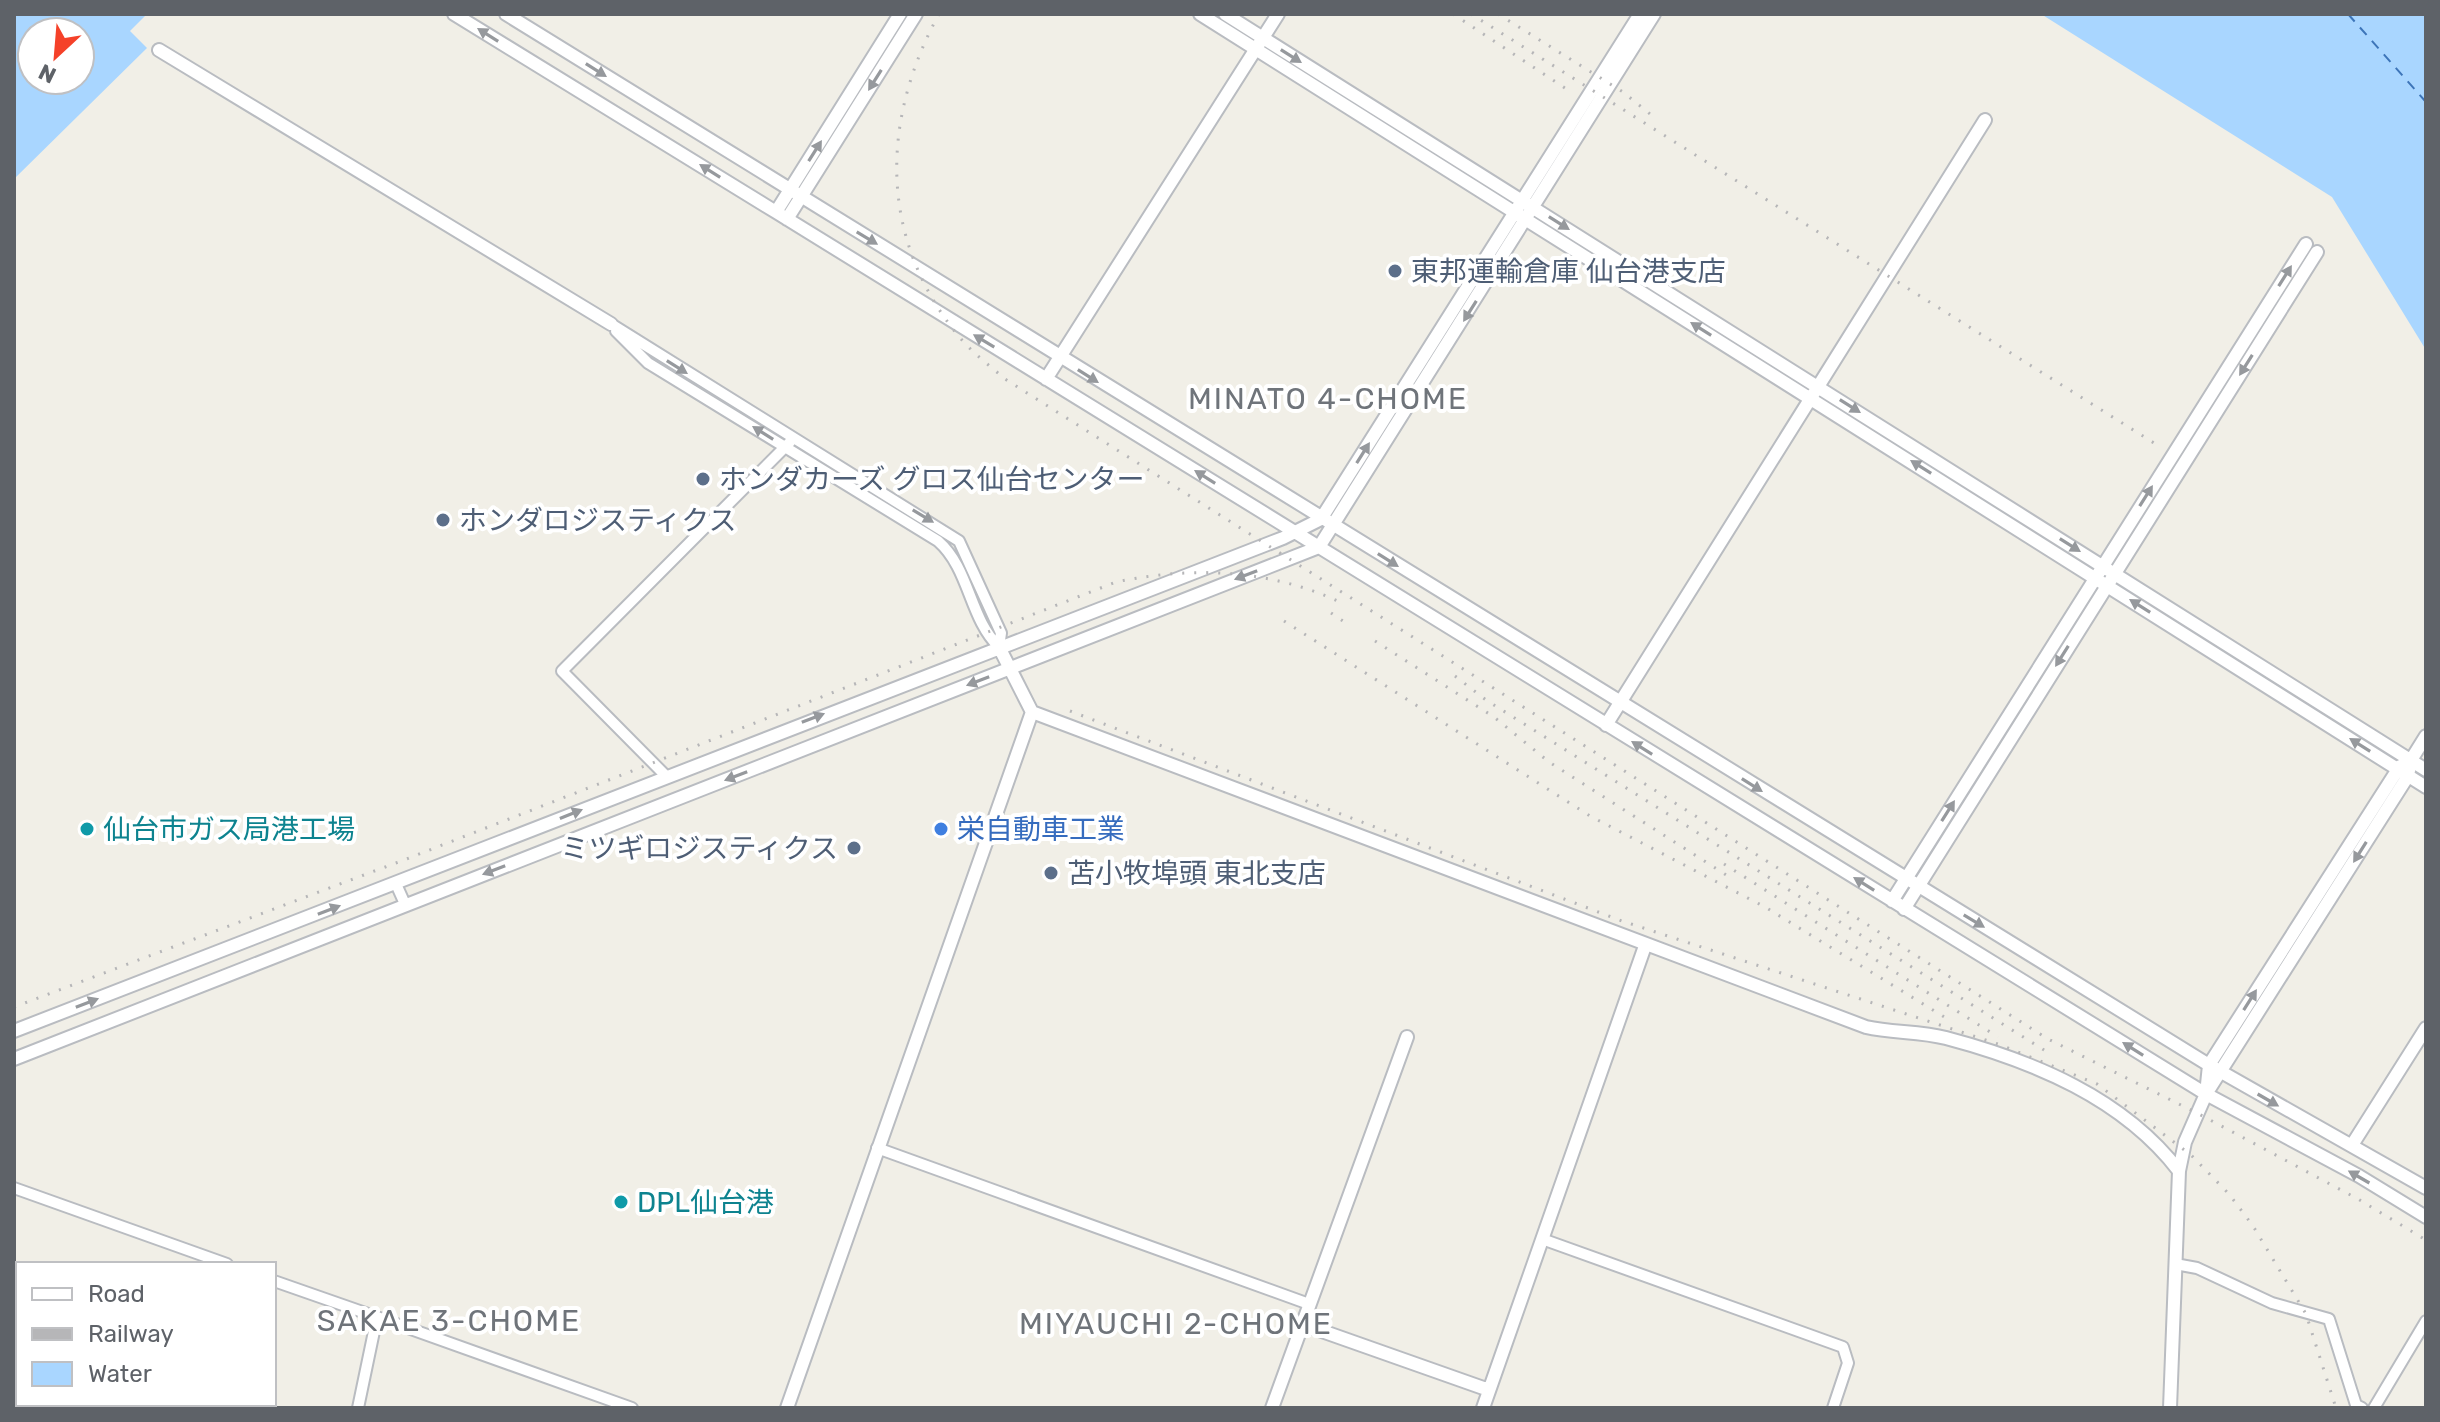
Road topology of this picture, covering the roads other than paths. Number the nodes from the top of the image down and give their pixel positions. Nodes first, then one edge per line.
1 (454, 14) edge
2 (506, 14) edge
3 (900, 14) edge
4 (916, 14) edge
5 (1200, 14) edge
6 (1225, 14) edge
7 (1278, 14) edge
8 (1640, 14) edge
9 (1654, 14) edge
10 (1259, 44) junction
11 (159, 50) dead end
12 (1985, 120) dead end
13 (795, 194) junction
14 (1522, 200) junction
15 (1534, 208) junction
16 (1514, 213) junction
17 (782, 216) junction
18 (1527, 221) junction
19 (2306, 244) dead end
20 (2317, 252) dead end
21 (611, 324) joint
22 (1059, 358) junction
23 (1046, 379) junction
24 (1815, 392) junction
25 (790, 442) junction
26 (1327, 523) junction
27 (1295, 533) junction
28 (1319, 547) junction
29 (2108, 569) junction
30 (2101, 581) junction
31 (999, 647) junction
32 (1011, 669) junction
33 (1620, 704) junction
34 (1032, 712) junction
35 (1606, 725) junction
36 (2426, 736) edge
37 (2411, 760) junction
38 (2396, 768) junction
39 (2426, 770) edge
40 (666, 776) junction
41 (2408, 776) junction
42 (2426, 787) edge
43 (1905, 879) junction
44 (396, 884) junction
45 (1918, 887) junction
46 (1892, 901) junction
47 (405, 904) junction
48 (1904, 909) junction
49 (1645, 946) junction
50 (2426, 1028) edge
51 (14, 1031) edge
52 (1407, 1037) dead end
53 (14, 1059) edge
54 (2209, 1065) junction
55 (2222, 1073) junction
56 (2206, 1094) junction
57 (2352, 1145) junction
58 (877, 1148) junction
59 (2179, 1171) junction
60 (14, 1188) edge
61 (2426, 1188) edge
62 (2426, 1217) edge
63 (1542, 1239) junction
64 (221, 1262) edge
65 (2175, 1264) junction
66 (276, 1282) edge
67 (1309, 1304) junction
68 (377, 1317) junction
69 (2426, 1321) edge
70 (1302, 1324) junction
71 (1489, 1390) junction
72 (358, 1408) edge
73 (632, 1408) edge
74 (787, 1408) edge
75 (1272, 1408) edge
76 (1483, 1408) edge
77 (1833, 1408) edge
78 (2170, 1408) edge
79 (2362, 1408) edge
80 (2374, 1408) edge

17 -> 1 street
2 -> 13 street
13 -> 3 street
4 -> 13 street
5 - 10 street
6 - 10 street
7 - 10 street
8 - 14 street
9 - 15 street
10 -> 14 street
10 - 16 street
10 - 22 street
11 - 21 street
12 - 24 street
13 - 17 street
13 -> 22 street
14 - 15 street
14 - 16 street
15 - 18 street
15 -> 24 street
16 - 18 street
26 -> 16 street
23 -> 17 street
24 -> 18 street
18 -> 26 street
29 -> 19 street
20 -> 29 street
21 - 25 street
22 - 23 street
22 -> 26 street
27 -> 23 street
24 -> 29 street
30 -> 24 street
24 - 33 street
25 - 31 street
25 - 40 street
26 - 27 street
26 - 28 street
26 -> 33 street
27 - 28 street
27 - 31 street
28 -> 32 street
28 - 35 street
29 - 30 street
29 - 37 street
38 -> 30 street
43 -> 30 street
30 -> 45 street
31 - 32 street
40 -> 31 street
32 - 34 street
32 -> 47 street
33 - 35 street
33 -> 43 street
34 - 49 street
34 - 58 street
46 -> 35 street
36 - 37 street
37 - 38 street
37 - 39 street
37 - 41 street
38 - 41 street
54 -> 38 street
44 -> 40 street
41 - 42 street
41 -> 55 street
43 - 45 street
43 - 46 street
44 - 47 street
51 -> 44 street
45 - 48 street
45 -> 54 street
46 - 48 street
47 - 53 street
56 -> 48 street
49 - 59 street
49 - 63 street
50 - 57 street
52 - 67 street
54 - 55 street
54 - 56 street
55 - 56 street
55 -> 57 street
56 - 59 street
62 -> 56 street
57 - 61 street
58 - 67 street
58 - 74 street
59 - 65 street
60 - 64 street
63 - 71 street
63 - 77 street
65 - 78 street
65 - 79 street
66 - 68 street
67 - 70 street
68 - 72 street
68 - 73 street
69 - 80 street
70 - 71 street
70 - 75 street
71 - 76 street

